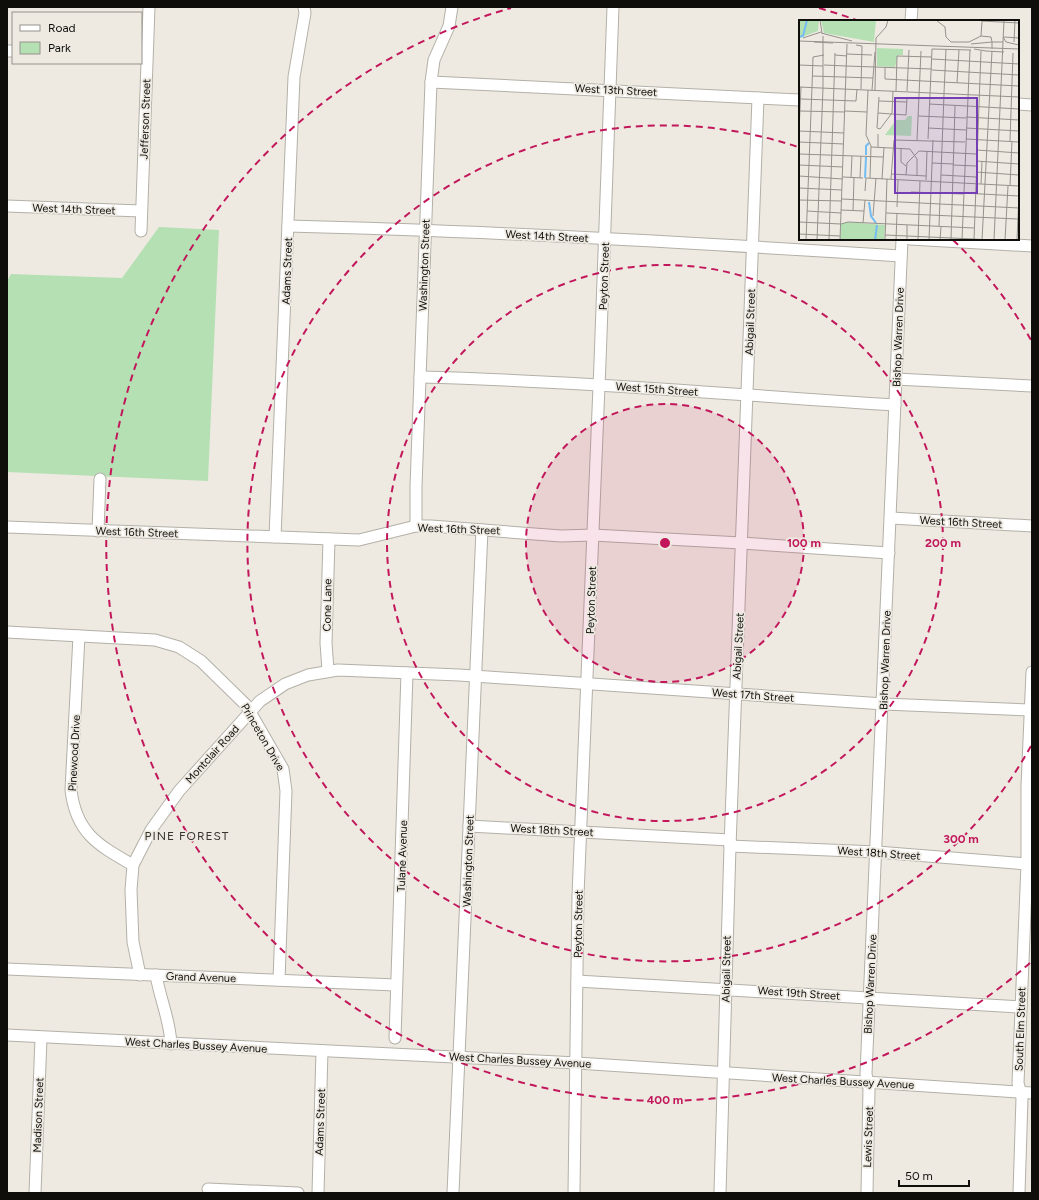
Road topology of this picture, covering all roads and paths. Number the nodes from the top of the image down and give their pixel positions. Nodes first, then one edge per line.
1 (149, 7) edge
2 (304, 7) edge
3 (452, 7) edge
4 (613, 7) edge
5 (912, 7) edge
6 (911, 20) edge
7 (144, 57) edge
8 (432, 82) junction
9 (611, 90) junction
10 (758, 98) junction
11 (799, 100) edge
12 (1019, 104) edge
13 (1032, 105) edge
14 (7, 206) edge
15 (141, 212) junction
16 (288, 226) junction
17 (425, 230) junction
18 (141, 231) dead end
19 (605, 239) junction
20 (902, 240) edge
21 (927, 240) edge
22 (754, 246) junction
23 (1032, 246) edge
24 (901, 256) junction
25 (420, 378) junction
26 (896, 379) junction
27 (599, 385) junction
28 (1032, 386) edge
29 (747, 395) junction
30 (895, 405) junction
31 (100, 479) dead end
32 (891, 518) junction
33 (416, 526) junction
34 (1032, 526) edge
35 (7, 527) edge
36 (482, 530) junction
37 (98, 531) junction
38 (593, 535) junction
39 (275, 536) junction
40 (329, 539) junction
41 (741, 543) junction
42 (889, 553) junction
43 (7, 632) edge
44 (79, 636) junction
45 (328, 670) junction
46 (1032, 672) edge
47 (407, 673) junction
48 (476, 677) junction
49 (587, 684) junction
50 (736, 693) junction
51 (884, 704) junction
52 (1030, 710) junction
53 (250, 712) junction
54 (1030, 803) edge
55 (469, 826) junction
56 (581, 831) junction
57 (730, 843) junction
58 (877, 852) junction
59 (1027, 864) junction
60 (133, 865) junction
61 (1028, 944) edge
62 (7, 969) edge
63 (140, 974) junction
64 (156, 975) junction
65 (279, 980) junction
66 (577, 982) junction
67 (396, 985) junction
68 (726, 989) junction
69 (870, 997) junction
70 (1020, 1007) junction
71 (7, 1035) edge
72 (41, 1038) junction
73 (395, 1038) dead end
74 (171, 1044) junction
75 (322, 1051) junction
76 (459, 1057) junction
77 (577, 1063) junction
78 (725, 1074) junction
79 (867, 1081) junction
80 (1020, 1092) junction
81 (1032, 1093) edge
82 (208, 1189) dead end
83 (35, 1193) edge
84 (298, 1193) edge
85 (318, 1193) edge
86 (453, 1193) edge
87 (574, 1193) edge
88 (720, 1193) edge
89 (867, 1193) edge
90 (1019, 1193) edge

1 - 7 street, Jefferson Street
2 - 16 street, Adams Street
3 - 8 street, Washington Street
4 - 9 street, Peyton Street
5 - 6 street
7 - 15 street, Jefferson Street
8 - 9 street, West 13th Street
8 - 17 street, Washington Street
9 - 10 street, West 13th Street
9 - 19 street, Peyton Street
10 - 11 street, West 13th Street
10 - 22 street, Abigail Street
12 - 13 street
14 - 15 street, West 14th Street
15 - 18 street, Jefferson Street
16 - 17 street, West 14th Street
16 - 39 street, Adams Street
17 - 19 street, West 14th Street
17 - 25 street, Washington Street
19 - 22 street, West 14th Street
19 - 27 street, Peyton Street
20 - 24 street, Bishop Warren Drive
21 - 23 street
22 - 24 street, West 14th Street
22 - 29 street, Abigail Street
24 - 26 street, Bishop Warren Drive
25 - 27 street, West 15th Street
25 - 33 street, Washington Street
26 - 28 street
26 - 30 street, Bishop Warren Drive
27 - 29 street, West 15th Street
27 - 38 street, Peyton Street
29 - 30 street, West 15th Street
29 - 41 street, Abigail Street
30 - 32 street, Bishop Warren Drive
31 - 37 street
32 - 34 street, West 16th Street
32 - 42 street, Bishop Warren Drive
33 - 36 street, West 16th Street
33 - 40 street, West 16th Street
35 - 37 street, West 16th Street
36 - 38 street, West 16th Street
36 - 48 street, Washington Street
37 - 39 street, West 16th Street
38 - 41 street, West 16th Street
38 - 49 street, Peyton Street
39 - 40 street, West 16th Street
40 - 45 street, Cone Lane
41 - 42 street, West 16th Street
41 - 50 street, Abigail Street
42 - 51 street, Bishop Warren Drive
43 - 44 street, Princeton Drive
44 - 53 street, Princeton Drive
44 - 60 street, Pinewood Drive
45 - 47 street, Montclair Road
45 - 53 street, Montclair Road
46 - 52 street, South Elm Street
47 - 48 street, Montclair Road
47 - 67 street, Tulane Avenue
48 - 49 street, West 17th Street
48 - 55 street, Washington Street
49 - 50 street, West 17th Street
49 - 56 street, Peyton Street
50 - 51 street, West 17th Street
50 - 57 street, Abigail Street
51 - 52 street, West 17th Street
51 - 58 street, Bishop Warren Drive
52 - 54 street, South Elm Street
53 - 60 street, Montclair Road
53 - 65 street, Princeton Drive
54 - 59 street, South Elm Street
55 - 56 street, West 18th Street
55 - 76 street, Washington Street
56 - 57 street, West 18th Street
56 - 66 street, Peyton Street
57 - 58 street, West 18th Street
57 - 68 street, Abigail Street
58 - 59 street, West 18th Street
58 - 69 street, Bishop Warren Drive
59 - 61 street, South Elm Street
60 - 63 street, Montclair Road
61 - 70 street, South Elm Street
62 - 63 street, Grand Avenue
63 - 64 street, Grand Avenue
64 - 65 street, Grand Avenue
64 - 74 street
65 - 67 street, Grand Avenue
66 - 68 street, West 19th Street
66 - 77 street, Peyton Street
67 - 73 street, Tulane Avenue
68 - 69 street, West 19th Street
68 - 78 street, Abigail Street
69 - 70 street, West 19th Street
69 - 79 street, Bishop Warren Drive
70 - 80 street, South Elm Street
71 - 72 street, West Charles Bussey Avenue
72 - 74 street, West Charles Bussey Avenue
72 - 83 street, Madison Street
74 - 75 street, West Charles Bussey Avenue
75 - 76 street, West Charles Bussey Avenue
75 - 85 street, Adams Street
76 - 77 street, West Charles Bussey Avenue
76 - 86 street, Washington Street
77 - 78 street, West Charles Bussey Avenue
77 - 87 street, Peyton Street
78 - 79 street, West Charles Bussey Avenue
78 - 88 street, Abigail Street
79 - 80 street, West Charles Bussey Avenue
79 - 89 street, Lewis Street
80 - 81 street, West Charles Bussey Avenue
80 - 90 street, South Elm Street
82 - 84 street

